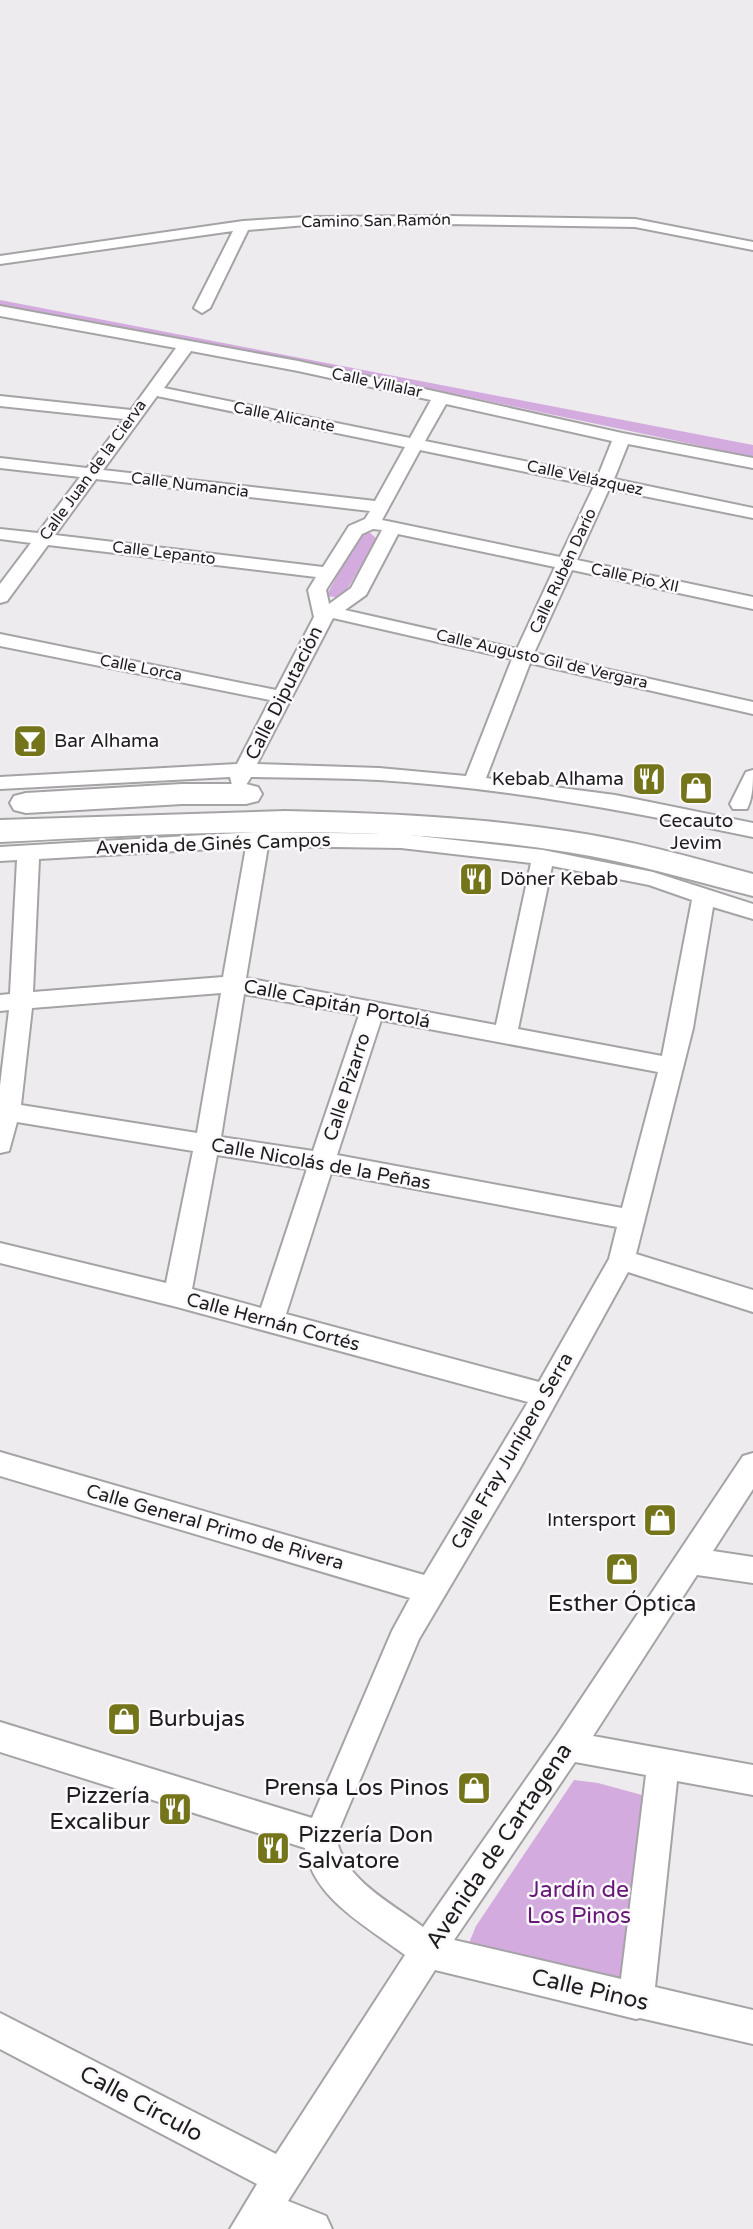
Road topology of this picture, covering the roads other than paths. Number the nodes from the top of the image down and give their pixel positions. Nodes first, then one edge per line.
1 (243, 225) junction
2 (753, 246) edge
3 (0, 260) edge
4 (202, 308) dead end
5 (0, 311) edge
6 (187, 345) junction
7 (151, 390) junction
8 (441, 397) junction
9 (0, 401) edge
10 (134, 415) junction
11 (622, 438) junction
12 (417, 443) junction
13 (0, 463) edge
14 (753, 463) edge
15 (92, 474) junction
16 (604, 482) junction
17 (753, 513) edge
18 (376, 515) junction
19 (393, 527) junction
20 (0, 534) edge
21 (43, 539) junction
22 (566, 564) junction
23 (328, 573) junction
24 (0, 597) edge
25 (753, 603) edge
26 (327, 614) junction
27 (0, 640) edge
28 (524, 654) junction
29 (283, 697) junction
30 (753, 708) edge
31 (753, 776) edge
32 (238, 782) junction
33 (0, 783) edge
34 (474, 783) junction
35 (740, 804) dead end
36 (0, 805) edge
37 (753, 830) edge
38 (0, 831) edge
39 (258, 839) junction
40 (28, 853) junction
41 (0, 854) edge
42 (543, 857) junction
43 (753, 858) edge
44 (753, 885) edge
45 (704, 895) junction
46 (753, 912) edge
47 (235, 984) junction
48 (10, 1002) edge
49 (372, 1012) junction
50 (505, 1036) junction
51 (671, 1066) junction
52 (9, 1112) junction
53 (0, 1144) edge
54 (207, 1144) junction
55 (322, 1162) junction
56 (632, 1220) junction
57 (0, 1253) edge
58 (622, 1260) junction
59 (177, 1296) junction
60 (753, 1301) edge
61 (270, 1321) junction
62 (545, 1395) junction
63 (0, 1464) edge
64 (753, 1465) edge
65 (690, 1561) junction
66 (753, 1570) edge
67 (429, 1590) junction
68 (0, 1737) edge
69 (568, 1746) junction
70 (663, 1763) junction
71 (753, 1780) edge
72 (320, 1837) junction
73 (427, 1951) junction
74 (636, 2002) junction
75 (753, 2027) edge
76 (0, 2031) edge
77 (283, 2178) junction
78 (255, 2219) edge
79 (313, 2229) edge

1 - 2 street, Camino San Ramón
1 - 3 street, Camino San Ramón
1 - 4 street
5 - 6 street, Calle Villalar
6 - 7 street, Calle Juan de la Cierva
6 - 8 street, Calle Villalar
7 - 10 street, Calle Juan de la Cierva
7 - 12 street, Calle Alicante
8 - 11 street, Calle Villalar
8 - 12 street
9 - 10 street
10 - 15 street, Calle Juan de la Cierva
11 - 14 street, Calle Villalar
11 - 16 street, Calle Rubén Darío
12 - 16 street, Calle Velázquez
12 - 18 street
13 - 15 street, Calle Numancia
15 - 18 street, Calle Numancia
15 - 21 street, Calle Juan de la Cierva
16 - 17 street, Calle Velázquez
16 - 22 street, Calle Rubén Darío
18 - 19 street, Calle Numancia
18 - 23 street
19 - 22 street, Calle Pío XII
19 - 26 street
20 - 21 street, Calle Lepanto
21 - 23 street, Calle Lepanto
21 - 24 street, Calle Juan de la Cierva
22 - 25 street, Calle Pío XII
22 - 28 street, Calle Rubén Darío
23 - 26 street
26 - 28 street, Calle Augusto Gil de Vergara
26 - 29 street, Calle Diputación
27 - 29 street, Calle Lorca
28 - 30 street, Calle Augusto Gil de Vergara
28 - 34 street, Calle Rubén Darío
29 - 32 street, Calle Diputación
31 - 35 street
32 - 33 street
32 - 34 street
32 - 36 main road
32 - 43 main road
34 - 37 street
38 - 44 main road, Avenida de Ginés Campos
39 - 40 street, Avenida de Ginés Campos
39 - 42 street, Avenida de Ginés Campos
39 - 47 street
40 - 41 street, Avenida de Ginés Campos
40 - 48 street
42 - 45 street, Avenida de Ginés Campos
42 - 50 street
45 - 46 street, Avenida de Ginés Campos
45 - 51 street, Calle Fray Junípero Serra
47 - 48 street, Calle Capitán Portolá
47 - 49 street, Calle Capitán Portolá
47 - 54 street
48 - 52 street
49 - 50 street, Calle Capitán Portolá
49 - 55 street, Calle Pizarro
50 - 51 street, Calle Capitán Portolá
51 - 56 street, Calle Fray Junípero Serra
52 - 53 street
52 - 54 street, Calle Nicolás de la Peñas
54 - 55 street, Calle Nicolás de la Peñas
54 - 59 street
55 - 56 street, Calle Nicolás de la Peñas
55 - 61 street, Calle Pizarro
56 - 58 street, Calle Fray Junípero Serra
57 - 59 street, Calle Hernán Cortés
58 - 60 street
58 - 62 street, Calle Fray Junípero Serra
59 - 61 street, Calle Hernán Cortés
61 - 62 street, Calle Hernán Cortés
62 - 67 street, Calle Fray Junípero Serra
63 - 67 street, Calle General Primo de Rivera
64 - 65 street, Avenida de Cartagena
65 - 66 street
65 - 69 street, Avenida de Cartagena
67 - 72 street, Calle Fray Junípero Serra
68 - 72 street
69 - 70 street
69 - 73 street, Avenida de Cartagena
70 - 71 street
70 - 74 street
72 - 73 street
73 - 74 street, Calle Pinos
73 - 77 street, Avenida de Cartagena
74 - 75 street, Calle Pinos
76 - 77 street, Calle Círculo
77 - 78 street, Avenida de Cartagena
78 - 79 street

